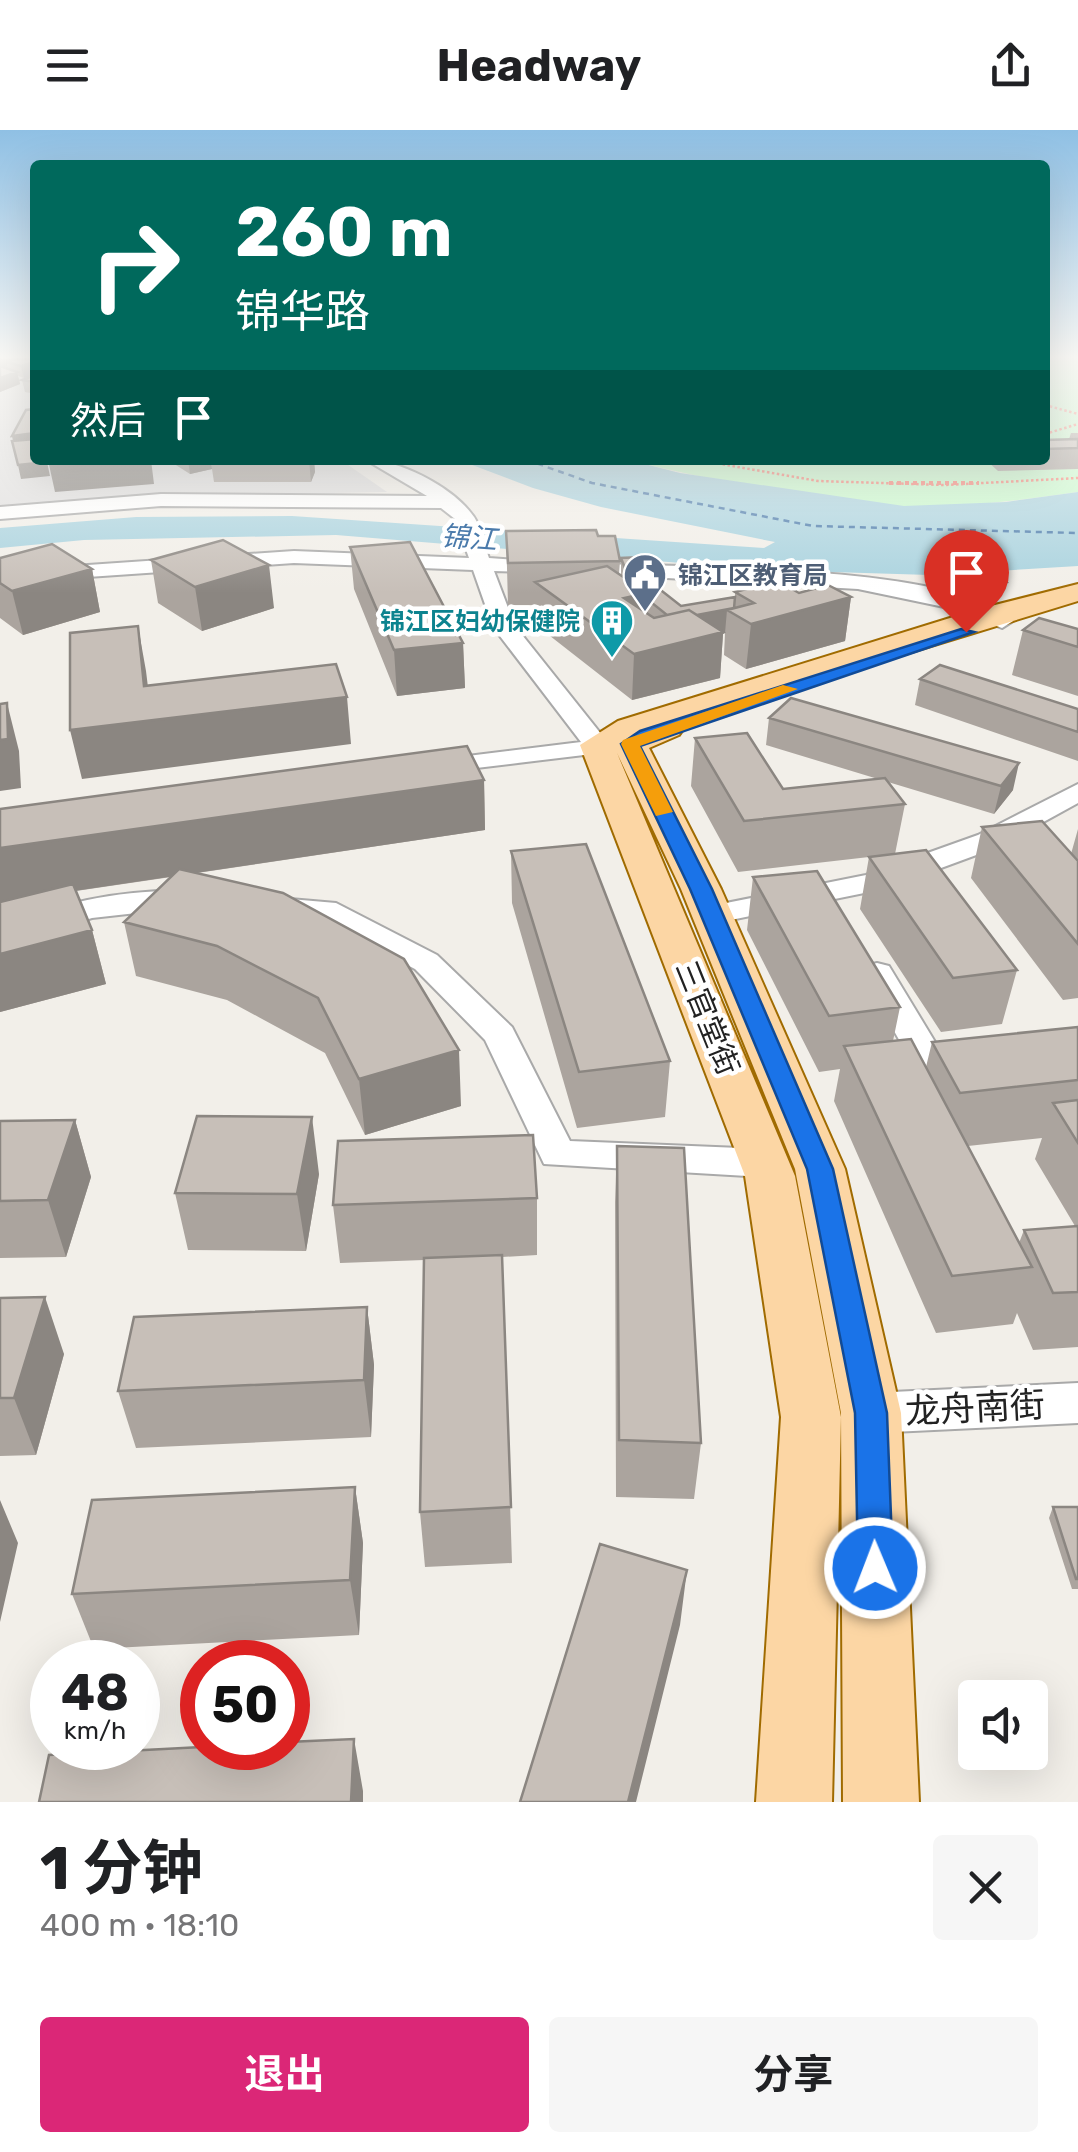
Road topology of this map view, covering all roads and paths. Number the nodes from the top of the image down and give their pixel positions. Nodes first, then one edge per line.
1 (382, 465) edge
2 (725, 465) edge
3 (1078, 478) edge
4 (457, 510) junction
5 (0, 513) edge
6 (481, 556) junction
7 (0, 578) edge
8 (1078, 592) edge
9 (1078, 601) edge
10 (995, 618) junction
11 (614, 744) junction
12 (405, 772) edge
13 (1078, 792) edge
14 (829, 892) junction
15 (711, 915) junction
16 (0, 937) edge
17 (982, 1075) edge
18 (765, 1163) junction
19 (1078, 1402) edge
20 (871, 1413) junction
21 (794, 1802) edge
22 (881, 1802) edge

1 - 4 street
2 - 3 path
4 - 5 street
4 - 6 street
6 - 7 street
6 - 10 street
6 - 11 street
8 - 10 main road
9 - 10 main road
10 - 11 main road
11 - 12 street
11 - 15 main road, 三官堂街
11 - 18 main road, 三官堂街
13 - 14 street
14 - 15 street
14 - 17 street
15 - 20 main road, 三官堂街
16 - 18 street
18 - 21 main road, 三官堂街
19 - 20 street, 龙舟南街
20 - 22 main road, 三官堂街

